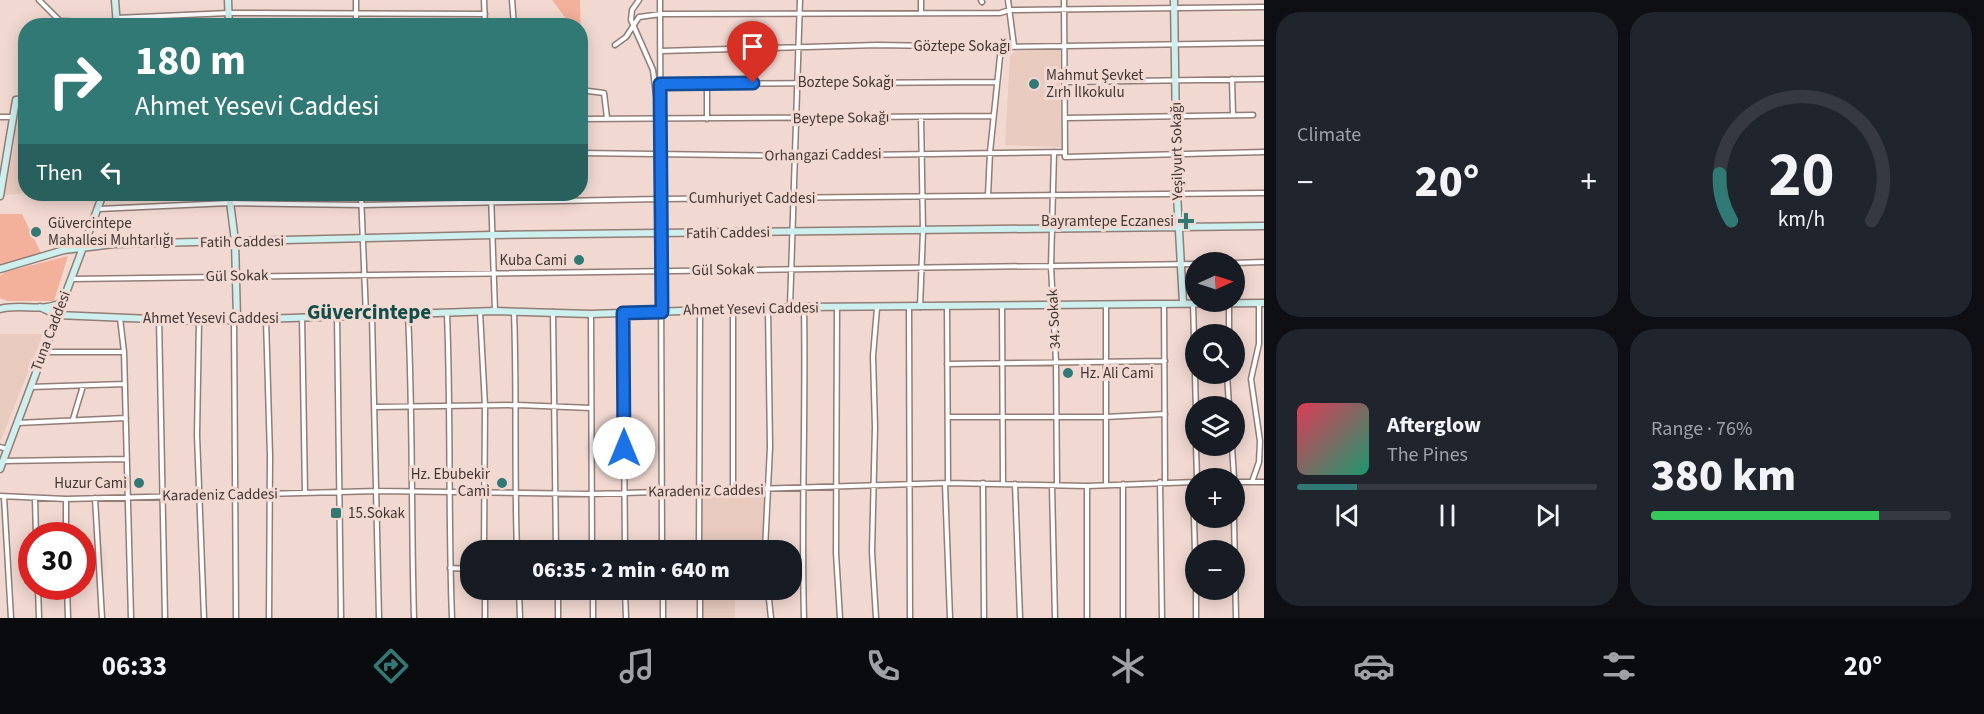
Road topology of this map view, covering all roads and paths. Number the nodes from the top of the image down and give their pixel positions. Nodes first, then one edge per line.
1 (39, 0) edge
2 (115, 0) edge
3 (228, 0) edge
4 (356, 0) edge
5 (484, 0) edge
6 (512, 0) edge
7 (639, 0) edge
8 (660, 0) edge
9 (800, 0) edge
10 (921, 0) edge
11 (1008, 0) edge
12 (1064, 0) edge
13 (1174, 0) edge
14 (1264, 7) edge
15 (1174, 8) junction
16 (1010, 10) junction
17 (1064, 10) junction
18 (800, 12) junction
19 (921, 12) junction
20 (230, 13) junction
21 (356, 14) junction
22 (484, 14) junction
23 (661, 14) junction
24 (57, 18) edge
25 (117, 18) edge
26 (167, 18) edge
27 (230, 18) edge
28 (356, 18) edge
29 (484, 18) edge
30 (513, 18) edge
31 (633, 24) junction
32 (1264, 43) edge
33 (615, 45) dead end
34 (1064, 45) junction
35 (1176, 45) junction
36 (800, 46) junction
37 (1014, 46) junction
38 (1001, 47) junction
39 (660, 51) junction
40 (1176, 79) junction
41 (1232, 79) junction
42 (1264, 79) edge
43 (798, 82) junction
44 (997, 82) junction
45 (1065, 82) junction
46 (707, 83) junction
47 (660, 84) junction
48 (588, 91) edge
49 (18, 100) edge
50 (660, 101) junction
51 (1233, 115) junction
52 (1253, 115) dead end
53 (993, 116) junction
54 (1176, 116) junction
55 (0, 117) edge
56 (12, 117) junction
57 (921, 117) junction
58 (607, 118) junction
59 (796, 118) junction
60 (1065, 118) junction
61 (588, 119) edge
62 (660, 120) junction
63 (707, 120) junction
64 (990, 152) junction
65 (1054, 152) junction
66 (1264, 152) edge
67 (588, 153) edge
68 (920, 153) junction
69 (1176, 154) junction
70 (3, 155) edge
71 (660, 155) junction
72 (1065, 155) junction
73 (794, 156) junction
74 (1264, 193) edge
75 (1054, 194) junction
76 (1177, 194) junction
77 (0, 196) edge
78 (988, 196) junction
79 (921, 197) junction
80 (793, 198) junction
81 (659, 199) junction
82 (100, 201) edge
83 (362, 201) edge
84 (576, 201) edge
85 (588, 201) edge
86 (229, 203) junction
87 (492, 203) junction
88 (362, 205) junction
89 (97, 209) junction
90 (1264, 226) edge
91 (1180, 227) junction
92 (1051, 229) junction
93 (923, 231) junction
94 (791, 232) junction
95 (660, 234) junction
96 (492, 235) junction
97 (362, 240) junction
98 (235, 242) junction
99 (84, 246) junction
100 (64, 250) junction
101 (1264, 262) edge
102 (1245, 263) edge
103 (76, 264) junction
104 (1182, 265) junction
105 (1185, 265) edge
106 (1051, 267) junction
107 (923, 268) junction
108 (0, 269) edge
109 (790, 269) junction
110 (660, 271) junction
111 (363, 273) junction
112 (494, 273) junction
113 (236, 277) junction
114 (70, 279) junction
115 (62, 302) junction
116 (1183, 303) joint
117 (0, 304) edge
118 (1106, 304) junction
119 (1164, 304) junction
120 (1245, 304) edge
121 (1261, 304) edge
122 (11, 306) junction
123 (1053, 306) junction
124 (790, 307) junction
125 (804, 307) junction
126 (837, 307) junction
127 (1002, 307) junction
128 (42, 308) junction
129 (768, 308) junction
130 (877, 308) junction
131 (909, 308) junction
132 (920, 308) junction
133 (947, 308) junction
134 (0, 309) edge
135 (733, 309) junction
136 (700, 310) junction
137 (480, 312) junction
138 (495, 312) junction
139 (514, 312) junction
140 (553, 312) junction
141 (662, 312) junction
142 (1193, 312) edge
143 (623, 313) junction
144 (408, 314) junction
145 (447, 314) junction
146 (591, 314) junction
147 (57, 315) junction
148 (369, 315) junction
149 (337, 316) junction
150 (302, 317) junction
151 (120, 318) junction
152 (266, 318) junction
153 (159, 319) junction
154 (235, 319) junction
155 (199, 321) junction
156 (52, 330) junction
157 (44, 352) junction
158 (124, 352) junction
159 (1104, 361) junction
160 (1165, 361) junction
161 (1056, 362) junction
162 (1003, 363) junction
163 (947, 364) junction
164 (125, 384) junction
165 (29, 387) junction
166 (83, 387) junction
167 (1196, 396) edge
168 (518, 405) junction
169 (485, 406) junction
170 (375, 407) junction
171 (413, 407) junction
172 (451, 407) junction
173 (554, 408) junction
174 (591, 408) junction
175 (1165, 414) junction
176 (1056, 415) junction
177 (1002, 416) junction
178 (948, 417) junction
179 (1105, 417) junction
180 (126, 418) junction
181 (73, 419) junction
182 (16, 423) junction
183 (3, 448) edge
184 (127, 459) junction
185 (2, 461) junction
186 (0, 469) edge
187 (1245, 481) edge
188 (1185, 482) edge
189 (1252, 482) junction
190 (1264, 482) edge
191 (983, 483) junction
192 (1106, 483) junction
193 (1123, 483) junction
194 (1162, 483) junction
195 (947, 484) junction
196 (1003, 484) junction
197 (1015, 484) junction
198 (1054, 485) junction
199 (908, 486) junction
200 (1087, 486) junction
201 (805, 487) junction
202 (836, 487) junction
203 (872, 487) junction
204 (734, 490) junction
205 (768, 490) junction
206 (378, 491) junction
207 (662, 491) junction
208 (699, 491) junction
209 (340, 492) junction
210 (410, 492) junction
211 (305, 493) junction
212 (448, 493) junction
213 (483, 493) junction
214 (515, 493) junction
215 (555, 493) junction
216 (236, 494) junction
217 (591, 494) junction
218 (624, 494) junction
219 (200, 495) junction
220 (270, 495) junction
221 (162, 496) junction
222 (2, 497) edge
223 (128, 497) junction
224 (95, 498) junction
225 (35, 499) junction
226 (66, 499) junction
227 (36, 522) edge
228 (66, 522) edge
229 (1234, 528) edge
230 (484, 540) edge
231 (517, 540) edge
232 (556, 540) edge
233 (592, 540) edge
234 (625, 540) edge
235 (662, 540) edge
236 (699, 540) edge
237 (766, 540) edge
238 (450, 568) junction
239 (460, 568) edge
240 (38, 600) edge
241 (68, 600) edge
242 (485, 600) edge
243 (519, 600) edge
244 (558, 600) edge
245 (592, 600) edge
246 (626, 600) edge
247 (663, 600) edge
248 (699, 600) edge
249 (769, 600) edge
250 (1196, 600) edge
251 (11, 618) edge
252 (39, 618) edge
253 (68, 618) edge
254 (102, 618) edge
255 (131, 618) edge
256 (165, 618) edge
257 (204, 618) edge
258 (236, 618) edge
259 (269, 618) edge
260 (341, 618) edge
261 (379, 618) edge
262 (414, 618) edge
263 (452, 618) edge
264 (485, 618) edge
265 (520, 618) edge
266 (558, 618) edge
267 (593, 618) edge
268 (626, 618) edge
269 (663, 618) edge
270 (700, 618) edge
271 (771, 618) edge
272 (804, 618) edge
273 (840, 618) edge
274 (876, 618) edge
275 (910, 618) edge
276 (950, 618) edge
277 (984, 618) edge
278 (1020, 618) edge
279 (1055, 618) edge
280 (1087, 618) edge
281 (1123, 618) edge
282 (1162, 618) edge
283 (1196, 618) edge
284 (1236, 618) edge

1 - 24 street
2 - 25 main road
3 - 20 main road
4 - 21 street
5 - 22 street
6 - 30 street
7 - 31 street
8 - 23 street
9 - 18 street
10 - 19 street
11 - 16 street
12 - 17 street
13 - 15 main road, Yeşilyurt Sokağı
14 - 15 street
15 - 17 street
15 - 35 main road, Yeşilyurt Sokağı
16 - 17 street
16 - 19 street
16 - 37 street
17 - 34 street
18 - 19 street
18 - 23 street
18 - 36 street
20 - 21 street
20 - 26 street
20 - 27 main road
21 - 22 street
21 - 28 street
22 - 29 street
23 - 31 street
23 - 39 street
31 - 33 street
31 - 50 street
32 - 35 street, Göztepe Sokağı
34 - 35 street, Göztepe Sokağı
34 - 37 street, Göztepe Sokağı
34 - 45 street
35 - 40 main road, Yeşilyurt Sokağı
36 - 38 street, Göztepe Sokağı
36 - 39 street, Göztepe Sokağı
36 - 43 street
37 - 38 street, Göztepe Sokağı
38 - 44 street
39 - 47 street
40 - 41 street
40 - 45 street
40 - 54 main road, Yeşilyurt Sokağı
41 - 42 street
41 - 51 street
43 - 44 street, Boztepe Sokağı
43 - 46 street, Boztepe Sokağı
43 - 59 street
44 - 53 street
45 - 60 street
46 - 47 street, Boztepe Sokağı
46 - 63 street
47 - 50 street
48 - 58 street
49 - 56 main road
50 - 62 street
51 - 52 street
51 - 54 street
53 - 57 street, Beytepe Sokağı
53 - 64 street
54 - 60 street
54 - 69 main road, Yeşilyurt Sokağı
55 - 56 street
56 - 70 main road
57 - 59 street, Beytepe Sokağı
57 - 68 street
58 - 61 street, Beytepe Sokağı
58 - 62 street, Beytepe Sokağı
59 - 63 street, Beytepe Sokağı
59 - 73 street
60 - 72 street
62 - 63 street, Beytepe Sokağı
62 - 71 street
64 - 65 street, Orhangazi Caddesi
64 - 68 street, Orhangazi Caddesi
64 - 78 street
65 - 72 street, Orhangazi Caddesi
65 - 75 street, 34. Sokak
66 - 69 street, Orhangazi Caddesi
67 - 71 street, Orhangazi Caddesi
68 - 73 street, Orhangazi Caddesi
68 - 79 street
69 - 72 street, Orhangazi Caddesi
69 - 76 main road, Yeşilyurt Sokağı
70 - 77 main road
71 - 73 street, Orhangazi Caddesi
71 - 81 street
73 - 80 street
74 - 76 street, Cumhuriyet Caddesi
75 - 76 street, Cumhuriyet Caddesi
75 - 78 street, Cumhuriyet Caddesi
75 - 92 street, 34. Sokak
76 - 91 main road, Yeşilyurt Sokağı
78 - 79 street, Cumhuriyet Caddesi
79 - 80 street, Cumhuriyet Caddesi
79 - 93 street
80 - 81 street, Cumhuriyet Caddesi
80 - 94 street
81 - 85 street, Cumhuriyet Caddesi
81 - 95 street
82 - 89 main road, Tuna Caddesi
83 - 88 street
84 - 87 street, Cumhuriyet Caddesi
86 - 88 street, Cumhuriyet Caddesi
86 - 89 street, Cumhuriyet Caddesi
86 - 98 main road
87 - 88 street, Cumhuriyet Caddesi
87 - 96 street
88 - 97 street
89 - 99 main road, Tuna Caddesi
90 - 91 main road, Fatih Caddesi
91 - 92 main road, Fatih Caddesi
91 - 104 main road, Yeşilyurt Sokağı
92 - 93 main road, Fatih Caddesi
92 - 106 street, 34. Sokak
93 - 94 main road, Fatih Caddesi
93 - 107 street
94 - 95 main road, Fatih Caddesi
94 - 109 street
95 - 96 main road, Fatih Caddesi
95 - 110 street
96 - 97 main road, Fatih Caddesi
96 - 112 street
97 - 98 main road, Fatih Caddesi
97 - 111 street
98 - 99 main road, Fatih Caddesi
98 - 113 main road
99 - 100 main road, Fatih Caddesi
99 - 103 main road, Tuna Caddesi
100 - 103 main road
100 - 108 main road, Fatih Caddesi
101 - 102 street
103 - 114 main road, Tuna Caddesi
104 - 105 street, Gül Sokak
104 - 106 street, Gül Sokak
104 - 116 main road, Yeşilyurt Sokağı
106 - 107 street, Gül Sokak
106 - 123 street, 34. Sokak
107 - 109 street, Gül Sokak
107 - 132 street
109 - 110 street, Gül Sokak
109 - 124 street
110 - 112 street, Gül Sokak
110 - 141 street
111 - 112 street, Gül Sokak
111 - 113 street, Gül Sokak
111 - 148 street
112 - 138 street
113 - 114 street, Gül Sokak
113 - 154 main road
114 - 115 main road, Tuna Caddesi
115 - 128 main road
115 - 147 main road, Tuna Caddesi
116 - 119 main road, Ahmet Yesevi Caddesi
117 - 122 main road
118 - 119 main road, Ahmet Yesevi Caddesi
118 - 123 main road, Ahmet Yesevi Caddesi
118 - 159 street
119 - 160 street
120 - 121 main road, Ahmet Yesevi Caddesi
121 - 189 street
122 - 128 main road
122 - 134 main road
123 - 127 main road, Ahmet Yesevi Caddesi
123 - 161 street, 34. Sokak
124 - 125 main road, Ahmet Yesevi Caddesi
124 - 129 main road, Ahmet Yesevi Caddesi
125 - 126 main road, Ahmet Yesevi Caddesi
125 - 201 street
126 - 130 main road, Ahmet Yesevi Caddesi
126 - 202 street
127 - 133 main road, Ahmet Yesevi Caddesi
127 - 162 street
128 - 147 main road
128 - 156 main road
129 - 135 main road, Ahmet Yesevi Caddesi
129 - 205 street
130 - 131 main road, Ahmet Yesevi Caddesi
130 - 203 street
131 - 132 main road, Ahmet Yesevi Caddesi
131 - 199 street
132 - 133 main road, Ahmet Yesevi Caddesi
133 - 163 street
135 - 136 main road, Ahmet Yesevi Caddesi
135 - 204 street
136 - 141 main road, Ahmet Yesevi Caddesi
136 - 208 street
137 - 138 main road, Ahmet Yesevi Caddesi
137 - 145 main road, Ahmet Yesevi Caddesi
137 - 169 street
138 - 139 main road, Ahmet Yesevi Caddesi
139 - 140 main road, Ahmet Yesevi Caddesi
139 - 168 street
140 - 146 main road, Ahmet Yesevi Caddesi
140 - 173 street
141 - 143 main road, Ahmet Yesevi Caddesi
141 - 207 street
142 - 167 street
143 - 146 main road, Ahmet Yesevi Caddesi
143 - 218 street
144 - 145 main road, Ahmet Yesevi Caddesi
144 - 148 main road, Ahmet Yesevi Caddesi
144 - 171 street
145 - 172 street
146 - 174 street
147 - 151 main road, Ahmet Yesevi Caddesi
147 - 156 main road, Tuna Caddesi
148 - 149 main road, Ahmet Yesevi Caddesi
148 - 170 street
149 - 150 main road, Ahmet Yesevi Caddesi
149 - 209 street
150 - 152 main road, Ahmet Yesevi Caddesi
150 - 211 street
151 - 153 main road, Ahmet Yesevi Caddesi
151 - 158 street
152 - 154 main road, Ahmet Yesevi Caddesi
152 - 220 street
153 - 155 main road, Ahmet Yesevi Caddesi
153 - 221 street
154 - 155 main road, Ahmet Yesevi Caddesi
154 - 216 street
155 - 219 street
156 - 157 main road, Tuna Caddesi
157 - 158 street
157 - 165 main road, Tuna Caddesi
158 - 164 street
159 - 160 street
159 - 161 street
159 - 179 street
160 - 175 street
161 - 162 street
161 - 176 street, 34. Sokak
162 - 163 street
162 - 177 street
163 - 178 street
164 - 166 street
164 - 180 street
165 - 166 street
165 - 182 main road, Tuna Caddesi
166 - 181 street
168 - 169 street
168 - 173 street
168 - 214 street
169 - 172 street
169 - 213 street
170 - 171 street
170 - 206 street
171 - 172 street
171 - 210 street
172 - 212 street
173 - 174 street
173 - 215 street
174 - 217 street
175 - 179 street
175 - 194 street
176 - 177 street
176 - 179 street
176 - 198 street, 34. Sokak
177 - 178 street
177 - 196 street
178 - 195 street
179 - 192 street
180 - 181 street
180 - 184 street
181 - 182 street
182 - 183 main road, Tuna Caddesi
183 - 185 main road, Tuna Caddesi
184 - 185 street
184 - 223 street
185 - 186 main road, Tuna Caddesi
187 - 189 street
188 - 194 street, Karadeniz Caddesi
189 - 190 street
191 - 195 street, Karadeniz Caddesi
191 - 196 street, Karadeniz Caddesi
191 - 277 street
192 - 193 street, Karadeniz Caddesi
192 - 200 street, Karadeniz Caddesi
193 - 194 street, Karadeniz Caddesi
193 - 281 street
194 - 282 street
195 - 199 street, Karadeniz Caddesi
195 - 276 street
196 - 197 street, Karadeniz Caddesi
197 - 198 street, Karadeniz Caddesi
197 - 278 street
198 - 200 street, Karadeniz Caddesi
198 - 279 street, 34. Sokak
199 - 203 street, Karadeniz Caddesi
199 - 275 street
200 - 280 street
201 - 202 street, Karadeniz Caddesi
201 - 205 street, Karadeniz Caddesi
201 - 272 street
202 - 203 street, Karadeniz Caddesi
202 - 273 street
203 - 274 street
204 - 205 street, Karadeniz Caddesi
204 - 208 street, Karadeniz Caddesi
205 - 237 street
206 - 209 street, Karadeniz Caddesi
206 - 210 street, Karadeniz Caddesi
206 - 261 street
207 - 208 street, Karadeniz Caddesi
207 - 218 street, Karadeniz Caddesi
207 - 235 street
208 - 236 street
209 - 211 street, Karadeniz Caddesi
209 - 260 street
210 - 212 street, Karadeniz Caddesi
210 - 262 street
211 - 220 street, Karadeniz Caddesi
212 - 213 street, Karadeniz Caddesi
212 - 238 street
213 - 214 street, Karadeniz Caddesi
213 - 230 street
214 - 215 street, Karadeniz Caddesi
214 - 231 street
215 - 217 street, Karadeniz Caddesi
215 - 232 street
216 - 219 street, Karadeniz Caddesi
216 - 220 street, Karadeniz Caddesi
216 - 258 street
217 - 218 street, Karadeniz Caddesi
217 - 233 street
218 - 234 street
219 - 221 street, Karadeniz Caddesi
219 - 257 street
220 - 259 street
221 - 223 street, Karadeniz Caddesi
221 - 256 street
222 - 225 street, Karadeniz Caddesi
222 - 251 street
223 - 224 street, Karadeniz Caddesi
223 - 255 street
224 - 226 street, Karadeniz Caddesi
224 - 254 street
225 - 226 street, Karadeniz Caddesi
225 - 227 street
226 - 228 street
229 - 284 street
238 - 239 street
238 - 263 street
240 - 252 street
241 - 253 street
242 - 264 street
243 - 265 street
244 - 266 street
245 - 267 street
246 - 268 street
247 - 269 street
248 - 270 street
249 - 271 street
250 - 283 street

